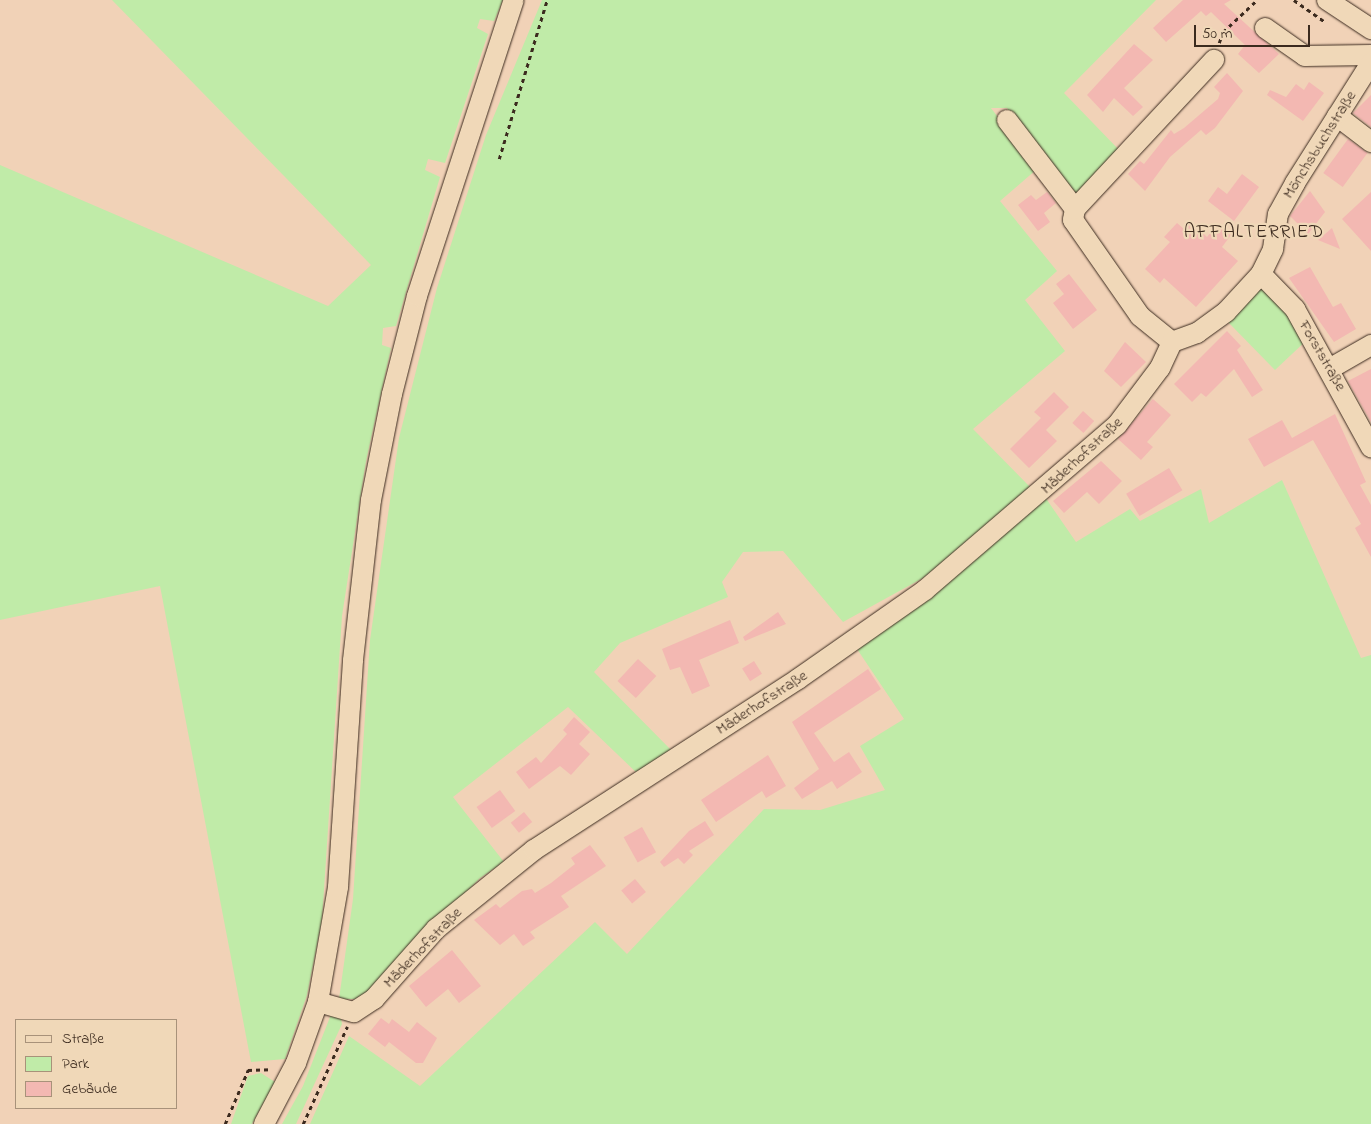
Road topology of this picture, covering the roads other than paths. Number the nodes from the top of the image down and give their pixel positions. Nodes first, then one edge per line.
1 (514, 0) edge
2 (1327, 0) edge
3 (1264, 28) dead end
4 (1371, 30) edge
5 (1371, 55) edge
6 (1214, 60) road end
7 (1371, 63) edge
8 (1337, 116) junction
9 (1007, 120) dead end
10 (1371, 142) edge
11 (1075, 209) junction
12 (1261, 274) junction
13 (1172, 342) junction
14 (1371, 345) edge
15 (1331, 368) junction
16 (1371, 447) edge
17 (318, 1002) junction
18 (264, 1124) edge

1 - 17 street
2 - 4 street
3 - 5 street
6 - 11 street
7 - 8 street, Mönchsbuchstraße
8 - 10 street
8 - 12 street, Mönchsbuchstraße
9 - 11 street
11 - 13 street
12 - 13 street, Mönchsbuchstraße
12 - 15 street, Forststraße
13 - 17 street, Mäderhofstraße
14 - 15 street
15 - 16 street, Forststraße
17 - 18 street

